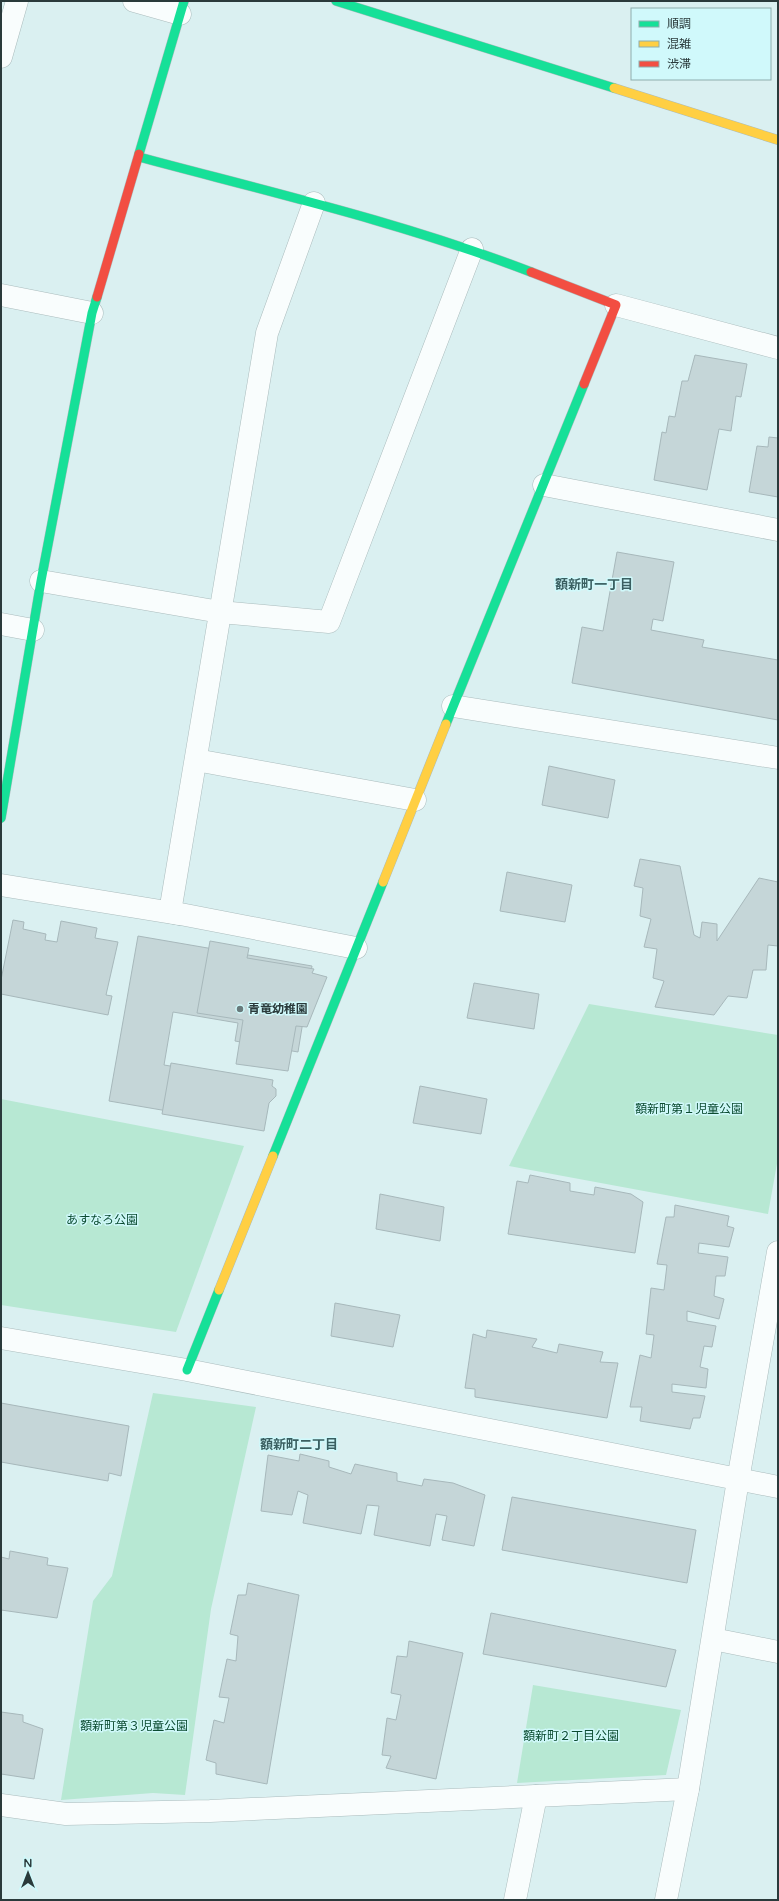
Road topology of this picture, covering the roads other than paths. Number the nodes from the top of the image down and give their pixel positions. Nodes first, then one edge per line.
1 (17, 1) edge
2 (134, 1) edge
3 (336, 1) edge
4 (182, 8) edge
5 (1, 57) edge
6 (778, 140) edge
7 (139, 157) junction
8 (314, 203) junction
9 (472, 249) junction
10 (1, 295) edge
11 (616, 305) junction
12 (92, 313) junction
13 (778, 348) edge
14 (544, 485) junction
15 (778, 530) edge
16 (41, 581) junction
17 (220, 612) junction
18 (1, 624) edge
19 (33, 630) junction
20 (453, 706) junction
21 (778, 758) edge
22 (196, 760) junction
23 (4, 786) edge
24 (415, 800) junction
25 (1, 818) edge
26 (1, 885) edge
27 (179, 914) junction
28 (356, 948) junction
29 (778, 1252) edge
30 (772, 1325) edge
31 (1, 1338) edge
32 (187, 1370) junction
33 (738, 1480) junction
34 (778, 1487) edge
35 (713, 1639) junction
36 (778, 1652) edge
37 (688, 1789) junction
38 (536, 1796) junction
39 (1, 1805) edge
40 (515, 1900) edge
41 (666, 1900) edge

1 - 5 street
2 - 4 street
3 - 6 street
4 - 7 street
7 - 8 street
7 - 12 street
8 - 9 street
8 - 17 street
9 - 11 street
9 - 17 street
10 - 12 street
11 - 13 street
11 - 14 street
12 - 16 street
14 - 15 street
14 - 20 street
16 - 17 street
16 - 19 street
17 - 22 street
18 - 19 street
19 - 23 street
20 - 21 street
20 - 24 street
22 - 24 street
22 - 27 street
23 - 25 street
24 - 28 street
26 - 27 street
27 - 28 street
28 - 32 street
29 - 30 street
30 - 33 street
31 - 32 street
32 - 33 street
33 - 34 street
33 - 35 street
35 - 36 street
35 - 37 street
37 - 38 street
37 - 41 street
38 - 39 street
38 - 40 street

